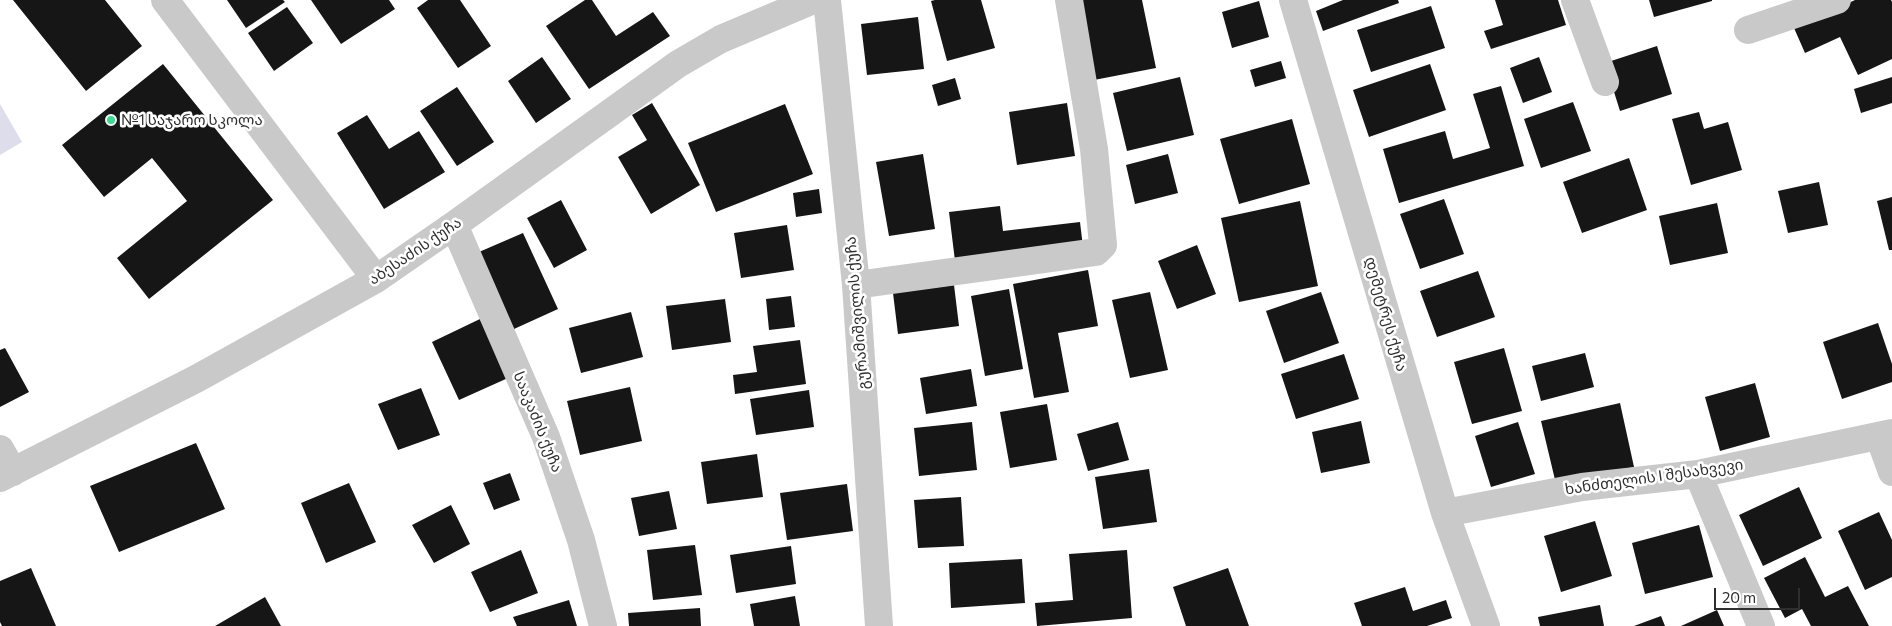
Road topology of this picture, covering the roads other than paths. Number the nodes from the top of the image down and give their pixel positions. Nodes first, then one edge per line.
1 (165, 0) edge
2 (813, 0) edge
3 (827, 0) edge
4 (1069, 0) edge
5 (1293, 0) edge
6 (1575, 0) edge
7 (1837, 0) edge
8 (1748, 30) dead end
9 (1605, 82) dead end
10 (454, 225) junction
11 (376, 279) junction
12 (856, 286) junction
13 (1885, 434) edge
14 (4, 466) edge
15 (1892, 472) edge
16 (1698, 474) junction
17 (1445, 513) junction
18 (603, 626) edge
19 (879, 626) edge
20 (1486, 626) edge
21 (1761, 626) edge

1 - 11 street
2 - 10 street, აბესაძის ქუჩა
3 - 12 street, გურამიშვილის ქუჩა
4 - 12 street
5 - 17 street, დემეტრეს ქუჩა
6 - 9 street
7 - 8 street
10 - 11 street, აბესაძის ქუჩა
10 - 18 street, სააკაძის ქუჩა
11 - 14 street, აბესაძის ქუჩა
12 - 19 street, გურამიშვილის ქუჩა
13 - 15 street
13 - 16 street, ხანძთელის I შესახვევი
16 - 17 street, ხანძთელის I შესახვევი
16 - 21 street
17 - 20 street, დემეტრეს ქუჩა

